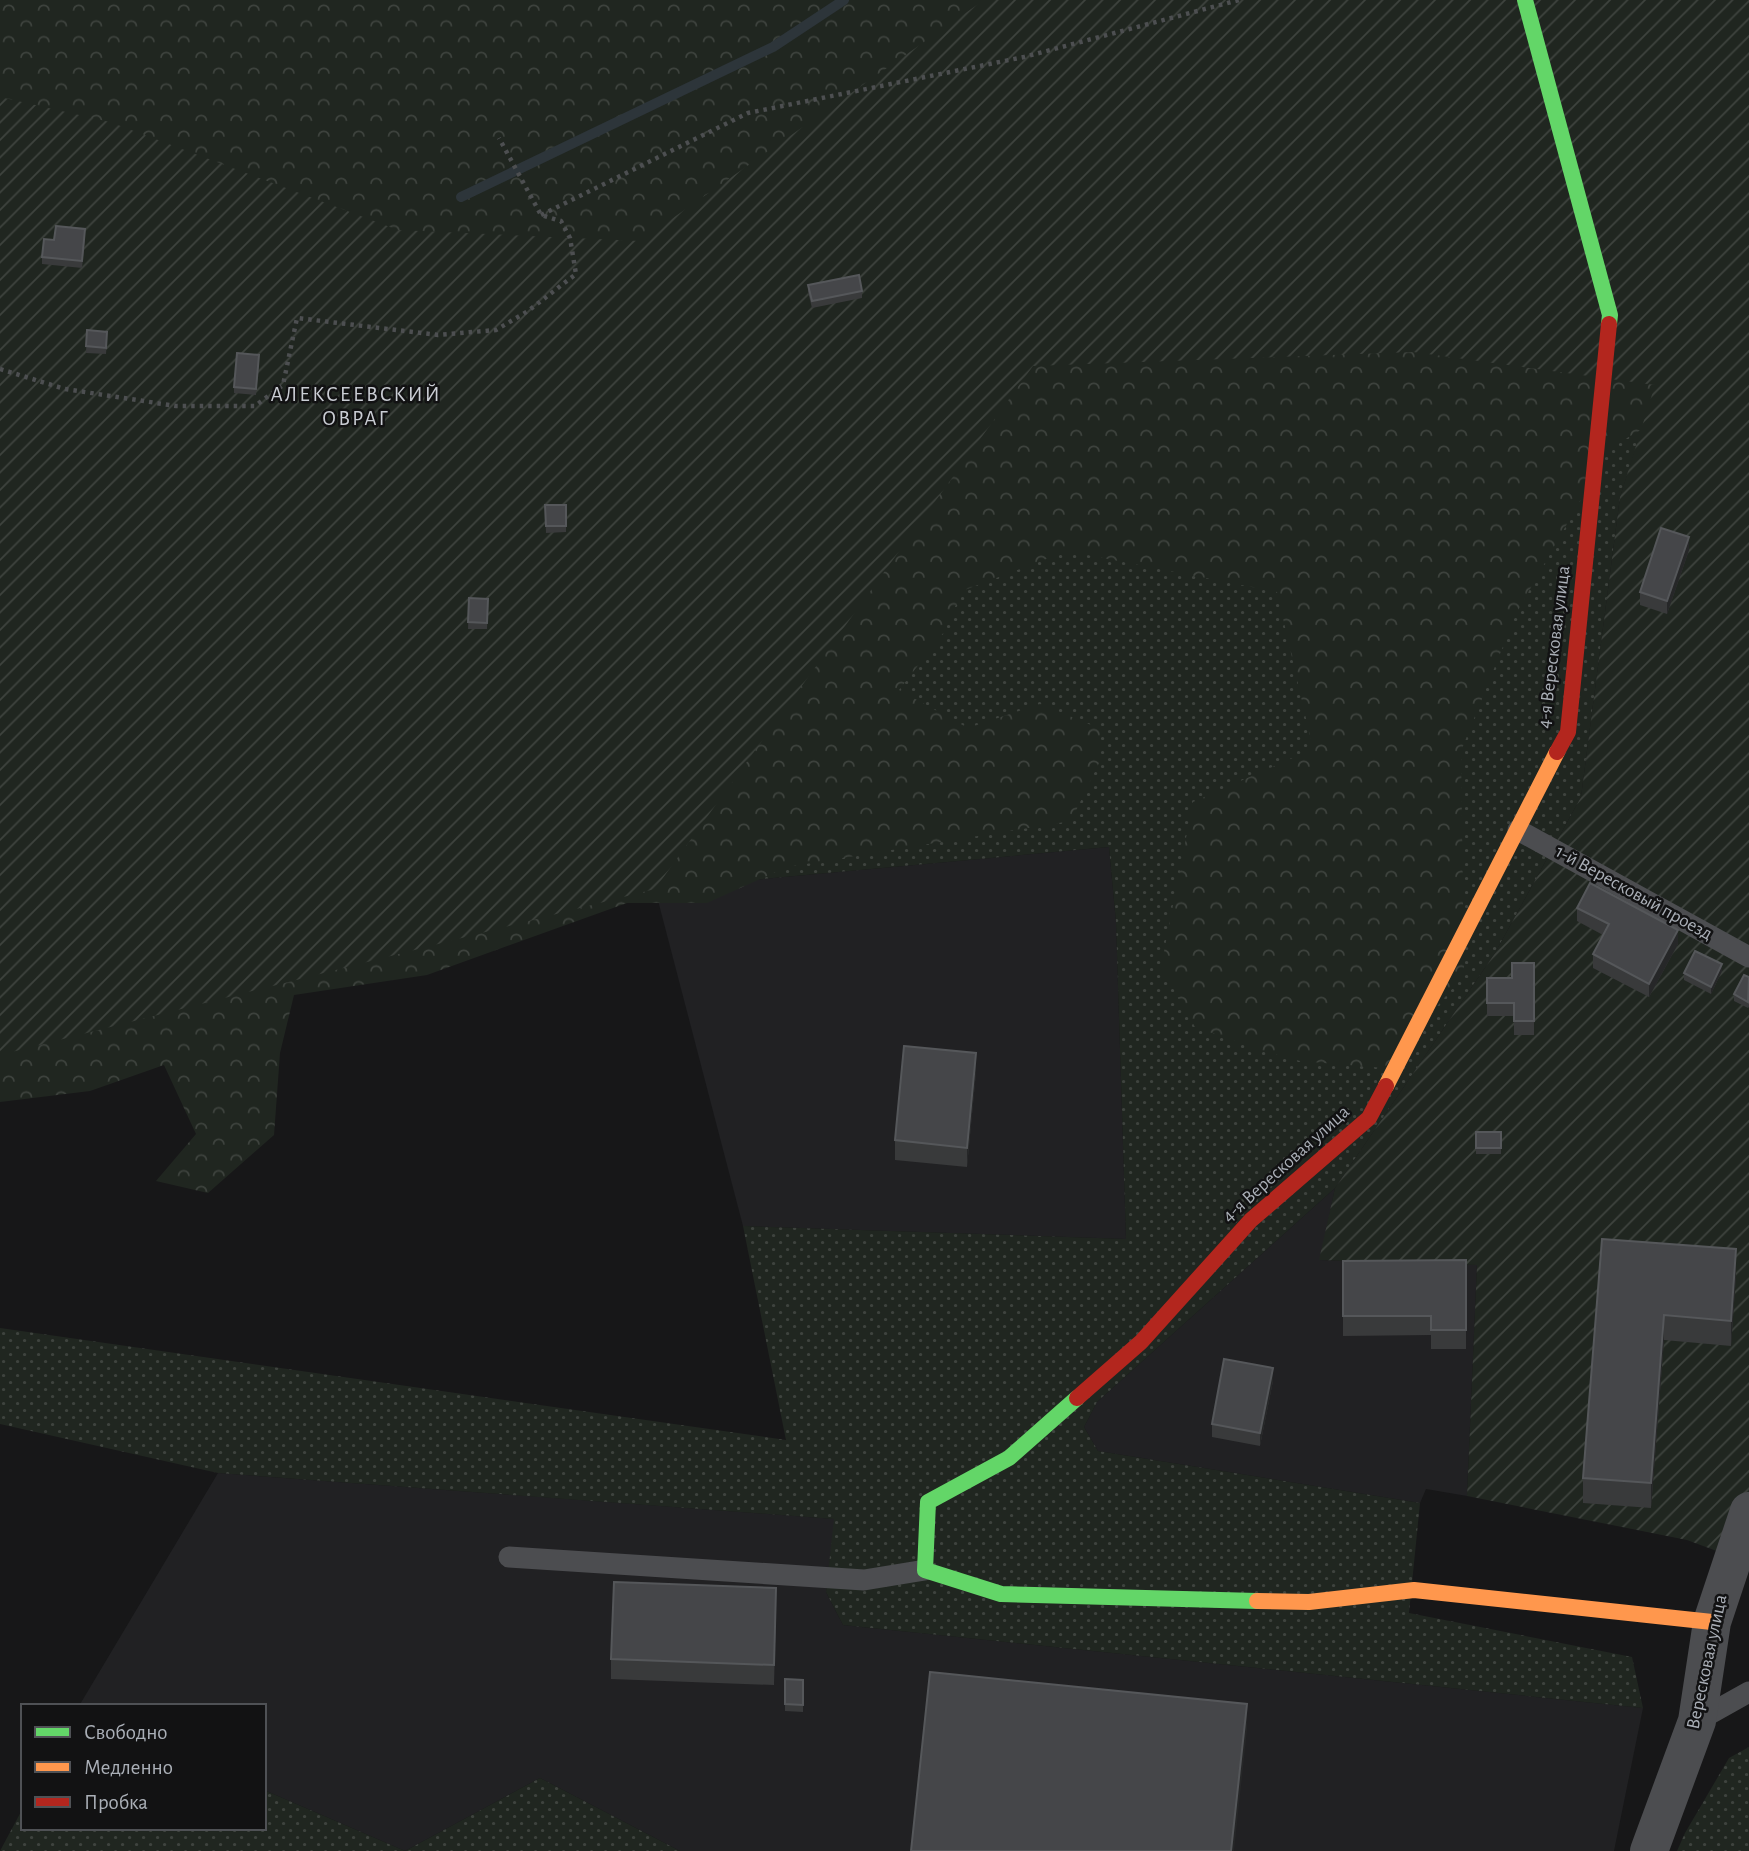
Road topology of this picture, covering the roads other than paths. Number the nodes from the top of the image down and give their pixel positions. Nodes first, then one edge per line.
1 (1525, 0) edge
2 (1518, 830) junction
3 (1749, 957) edge
4 (1749, 1511) edge
5 (509, 1557) dead end
6 (925, 1570) junction
7 (1712, 1622) junction
8 (1749, 1692) edge
9 (1697, 1721) junction
10 (1648, 1851) edge

1 - 2 street, 4-я Вересковая улица
2 - 3 lane, 1-й Вересковый проезд
2 - 6 street, 4-я Вересковая улица
4 - 7 street, Вересковая улица
5 - 6 lane
6 - 7 street
7 - 9 street, Вересковая улица
8 - 9 lane
9 - 10 street, Вересковая улица

